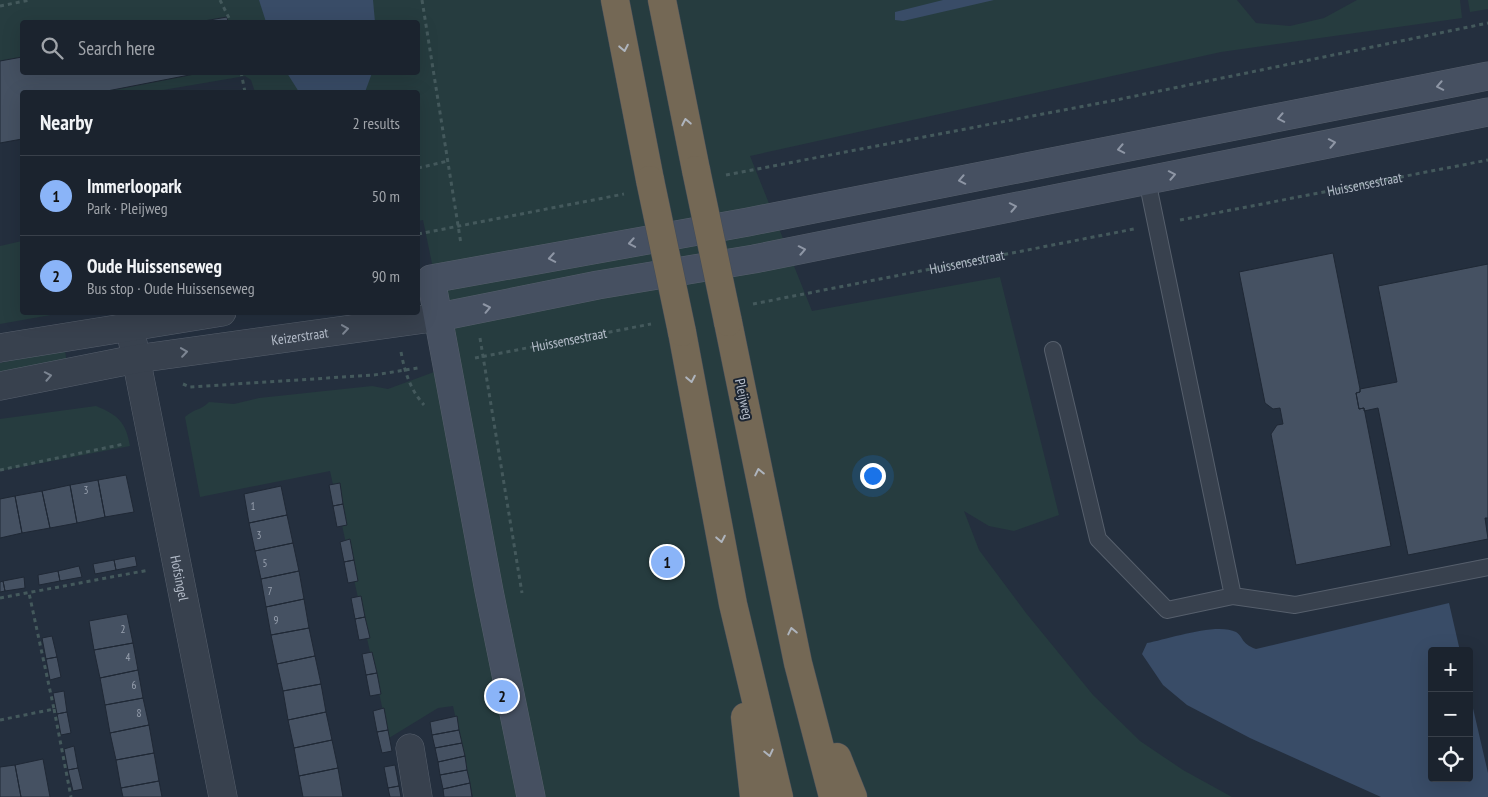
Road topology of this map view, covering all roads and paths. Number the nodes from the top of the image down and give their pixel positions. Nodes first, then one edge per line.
1 (30, 0) edge
2 (220, 0) edge
3 (422, 0) edge
4 (615, 0) edge
5 (662, 0) edge
6 (0, 6) edge
7 (230, 20) edge
8 (1488, 23) edge
9 (242, 75) edge
10 (1488, 76) edge
11 (245, 90) edge
12 (1488, 112) edge
13 (1488, 160) edge
14 (448, 161) junction
15 (420, 168) edge
16 (724, 175) dead end
17 (1147, 180) junction
18 (625, 194) dead end
19 (458, 224) junction
20 (1155, 225) junction
21 (420, 234) edge
22 (424, 280) edge
23 (749, 304) dead end
24 (474, 310) junction
25 (187, 315) edge
26 (439, 317) junction
27 (128, 320) edge
28 (652, 324) dead end
29 (0, 348) edge
30 (1053, 350) dead end
31 (484, 356) junction
32 (136, 359) junction
33 (446, 362) junction
34 (182, 383) dead end
35 (0, 386) edge
36 (151, 438) junction
37 (0, 470) edge
38 (176, 565) junction
39 (1488, 567) edge
40 (29, 593) junction
41 (1233, 596) junction
42 (0, 598) edge
43 (523, 598) dead end
44 (733, 604) junction
45 (798, 663) junction
46 (54, 709) junction
47 (0, 720) edge
48 (410, 748) dead end
49 (71, 797) edge
50 (223, 797) edge
51 (418, 797) edge
52 (532, 797) edge
53 (754, 797) edge
54 (779, 797) edge
55 (832, 797) edge
56 (853, 797) edge

1 - 6 path
2 - 7 path
3 - 14 path
4 -> 44 highway, bridge
45 -> 5 highway, Pleijweg, bridge
8 - 16 path
9 - 11 path
10 -> 22 street
17 -> 12 street
13 - 20 path, Huissensestraat
14 - 15 path
14 - 19 path
17 - 20 lane
24 -> 17 street, Keizerstraat
18 - 19 path
19 - 21 path
20 - 23 path, Huissensestraat
20 - 41 lane
22 - 26 street
24 - 26 street, Keizerstraat
24 - 31 path
25 - 27 street
32 -> 26 street, Keizerstraat
26 - 33 street
27 - 29 street
27 - 32 street, Hofsingel
28 - 31 path, Huissensestraat
30 - 41 lane
31 - 33 path, Huissensestraat
31 - 43 path
35 -> 32 street, Keizerstraat
32 - 36 street, Hofsingel
33 - 34 path, Huissensestraat
33 - 52 street
36 - 37 path
36 - 38 street, Hofsingel
38 - 40 path
38 - 50 street, Hofsingel
39 - 41 lane
40 - 42 path
40 - 46 path
44 - 53 highway
44 -> 54 highway
45 - 55 highway, Pleijweg
45 - 56 highway
46 - 47 path
46 - 49 path
48 - 51 street

